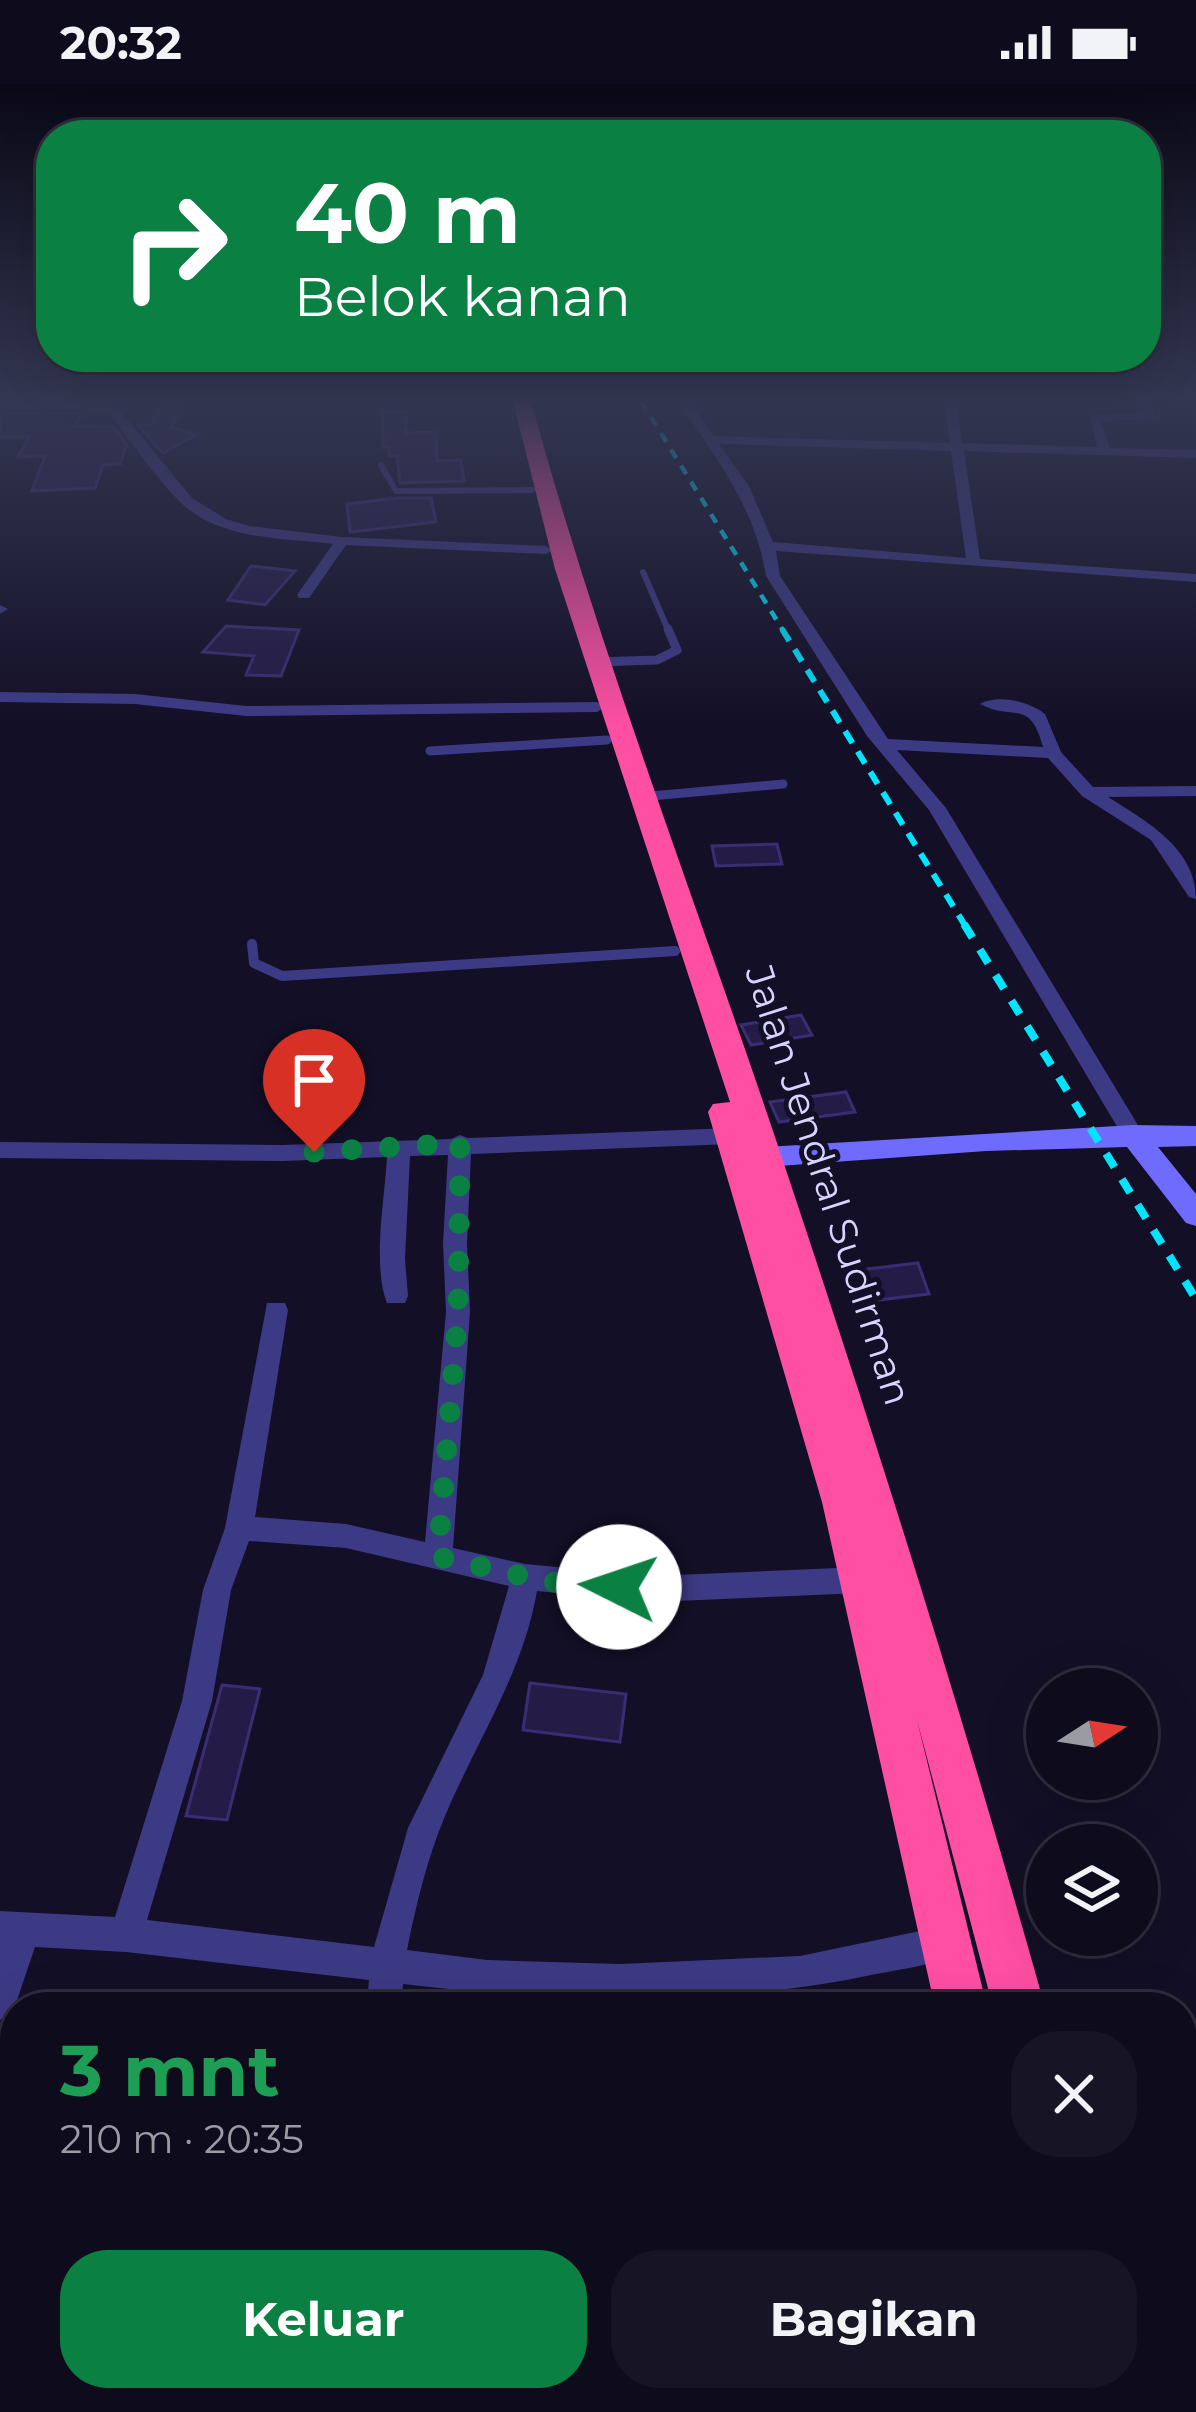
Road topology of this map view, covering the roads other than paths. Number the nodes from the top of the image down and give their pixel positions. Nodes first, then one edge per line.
1 (200, 510) edge
2 (537, 510) edge
3 (553, 510) edge
4 (753, 510) edge
5 (967, 510) edge
6 (342, 541) junction
7 (768, 546) junction
8 (546, 550) junction
9 (974, 563) junction
10 (643, 572) dead end
11 (1196, 578) edge
12 (304, 595) dead end
13 (595, 662) junction
14 (0, 697) edge
15 (988, 704) dead end
16 (602, 723) junction
17 (883, 744) junction
18 (430, 751) dead end
19 (1053, 753) junction
20 (783, 784) dead end
21 (1196, 791) edge
22 (1088, 792) junction
23 (640, 797) junction
24 (1193, 882) edge
25 (252, 944) dead end
26 (675, 951) junction
27 (1133, 1135) junction
28 (732, 1136) junction
29 (1196, 1136) edge
30 (460, 1143) junction
31 (399, 1148) junction
32 (0, 1150) edge
33 (765, 1157) junction
34 (1196, 1215) edge
35 (396, 1296) dead end
36 (276, 1310) dead end
37 (239, 1528) junction
38 (438, 1557) junction
39 (525, 1577) junction
40 (861, 1580) junction
41 (12, 1929) edge
42 (126, 1935) junction
43 (944, 1943) junction
44 (385, 1965) junction
45 (2, 1992) edge
46 (384, 1992) edge
47 (957, 1992) edge
48 (1015, 1992) edge

1 - 6 street
2 - 8 highway
3 - 13 highway, Jalan Jendral Sudirman
4 - 7 street
5 - 9 street
6 - 8 street
6 - 12 street
7 - 9 street
7 - 17 street
8 - 16 highway
9 - 11 street
10 - 13 lane
13 - 23 highway, Jalan Jendral Sudirman
14 - 16 street
15 - 19 street
16 - 18 lane
16 - 26 highway
17 - 19 street
17 - 27 street
19 - 22 street
20 - 23 lane
21 - 22 street
22 - 24 street
23 - 33 highway, Jalan Jendral Sudirman
25 - 26 lane
26 - 28 highway
27 - 29 street
27 - 33 street
27 - 34 street
28 - 30 street
28 - 40 highway
30 - 31 street
30 - 38 street
31 - 32 street
31 - 35 street
33 - 48 highway, Jalan Jendral Sudirman
36 - 37 street
37 - 38 street
37 - 42 street
38 - 39 street
39 - 40 street
39 - 44 street
40 - 43 highway
41 - 42 street
41 - 45 street
42 - 44 street
43 - 44 street
43 - 47 highway
44 - 46 street

